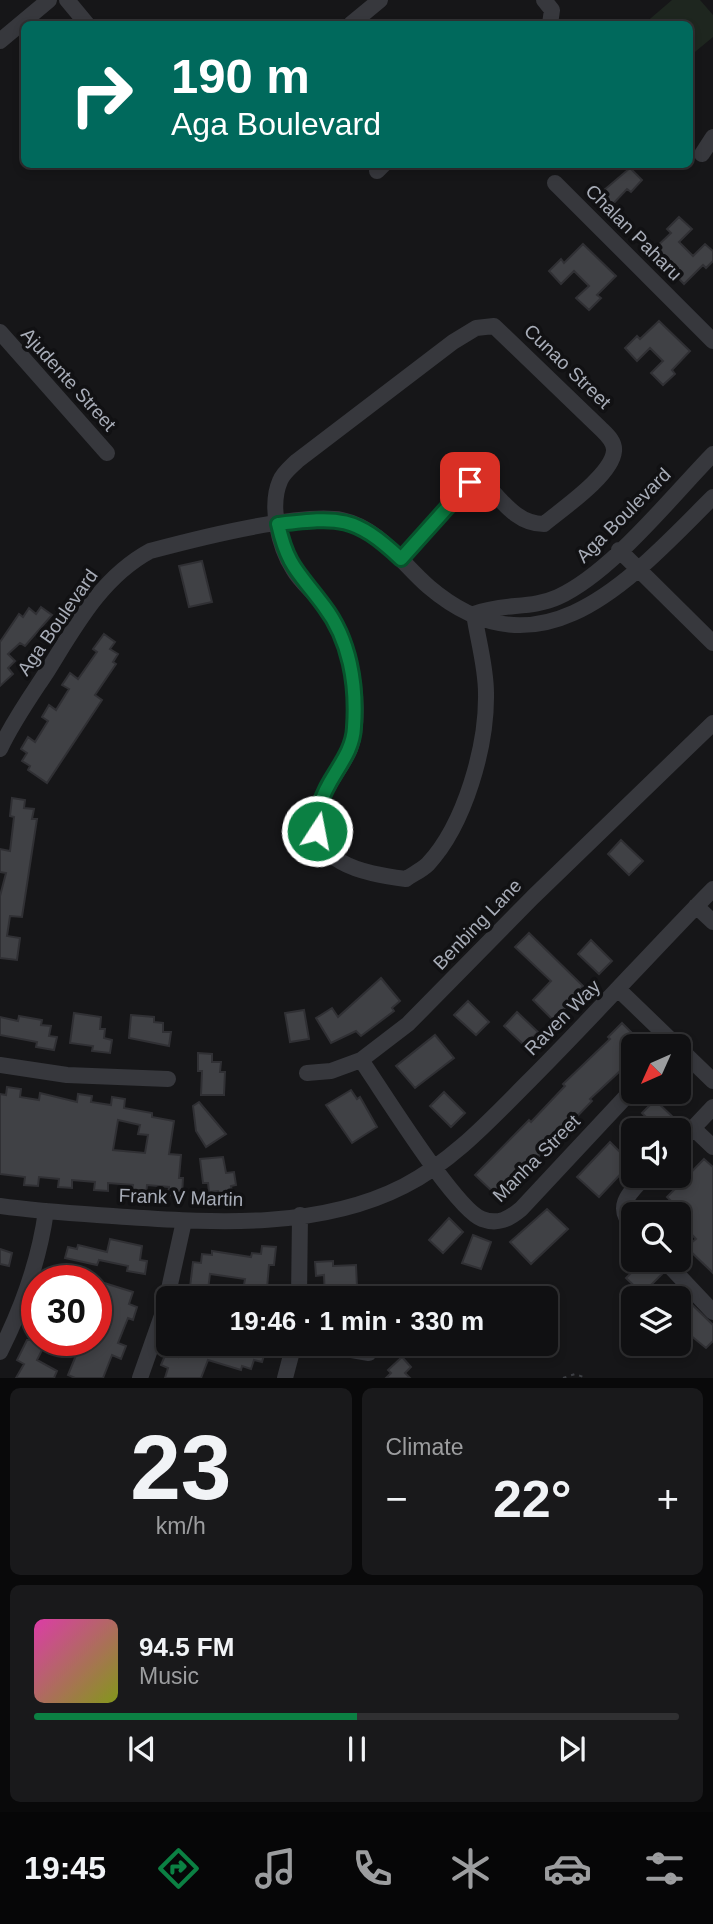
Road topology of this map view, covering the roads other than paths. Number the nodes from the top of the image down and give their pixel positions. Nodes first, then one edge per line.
1 (49, 0) edge
2 (67, 0) edge
3 (380, 0) edge
4 (544, 0) edge
5 (24, 21) edge
6 (84, 21) edge
7 (355, 21) edge
8 (550, 21) edge
9 (21, 23) edge
10 (0, 41) edge
11 (713, 137) edge
12 (702, 154) dead end
13 (555, 183) dead end
14 (0, 332) edge
15 (713, 341) edge
16 (107, 453) dead end
17 (713, 454) edge
18 (713, 496) edge
19 (278, 524) junction
20 (619, 550) junction
21 (401, 559) junction
22 (638, 570) junction
23 (474, 614) junction
24 (713, 643) edge
25 (713, 723) edge
26 (0, 750) edge
27 (713, 889) edge
28 (696, 906) junction
29 (713, 922) edge
30 (619, 990) junction
31 (664, 1034) edge
32 (361, 1060) junction
33 (691, 1060) edge
34 (0, 1065) edge
35 (307, 1073) dead end
36 (168, 1079) dead end
37 (713, 1081) edge
38 (621, 1102) edge
39 (713, 1107) edge
40 (694, 1129) junction
41 (691, 1132) edge
42 (713, 1147) edge
43 (434, 1167) junction
44 (634, 1188) edge
45 (624, 1202) edge
46 (0, 1206) edge
47 (46, 1211) junction
48 (300, 1215) junction
49 (184, 1221) junction
50 (675, 1272) edge
51 (299, 1286) edge
52 (713, 1312) edge
53 (0, 1352) edge
54 (291, 1356) edge
55 (140, 1378) edge
56 (285, 1378) edge

1 - 5 street
2 - 6 street
3 - 7 street
4 - 8 street
9 - 10 street
11 - 12 street
13 - 15 street, Chalan Paharu
14 - 16 street, Ajudente Street
17 - 20 street, Aga Boulevard
18 - 22 street, Aga Boulevard
19 - 21 street, Aga Boulevard
19 - 21 street, Cunao Street
19 - 23 street
19 - 26 street, Aga Boulevard
20 - 22 street
20 - 23 street, Aga Boulevard
21 - 23 street, Aga Boulevard
22 - 23 street, Aga Boulevard
22 - 24 street
25 - 32 street, Benbing Lane
27 - 28 street, Raven Way
28 - 29 street
28 - 30 street, Raven Way
30 - 31 street
30 - 43 street, Raven Way
32 - 35 street, Benbing Lane
32 - 43 street
33 - 37 street
34 - 36 street
38 - 43 street, Manha Street
39 - 40 street
40 - 41 street
40 - 42 street
43 - 48 street, Frank V Martin
44 - 45 street
46 - 47 street, Frank V Martin
47 - 49 street, Frank V Martin
47 - 53 street
48 - 49 street, Frank V Martin
48 - 51 street
49 - 55 street
50 - 52 street
54 - 56 street

